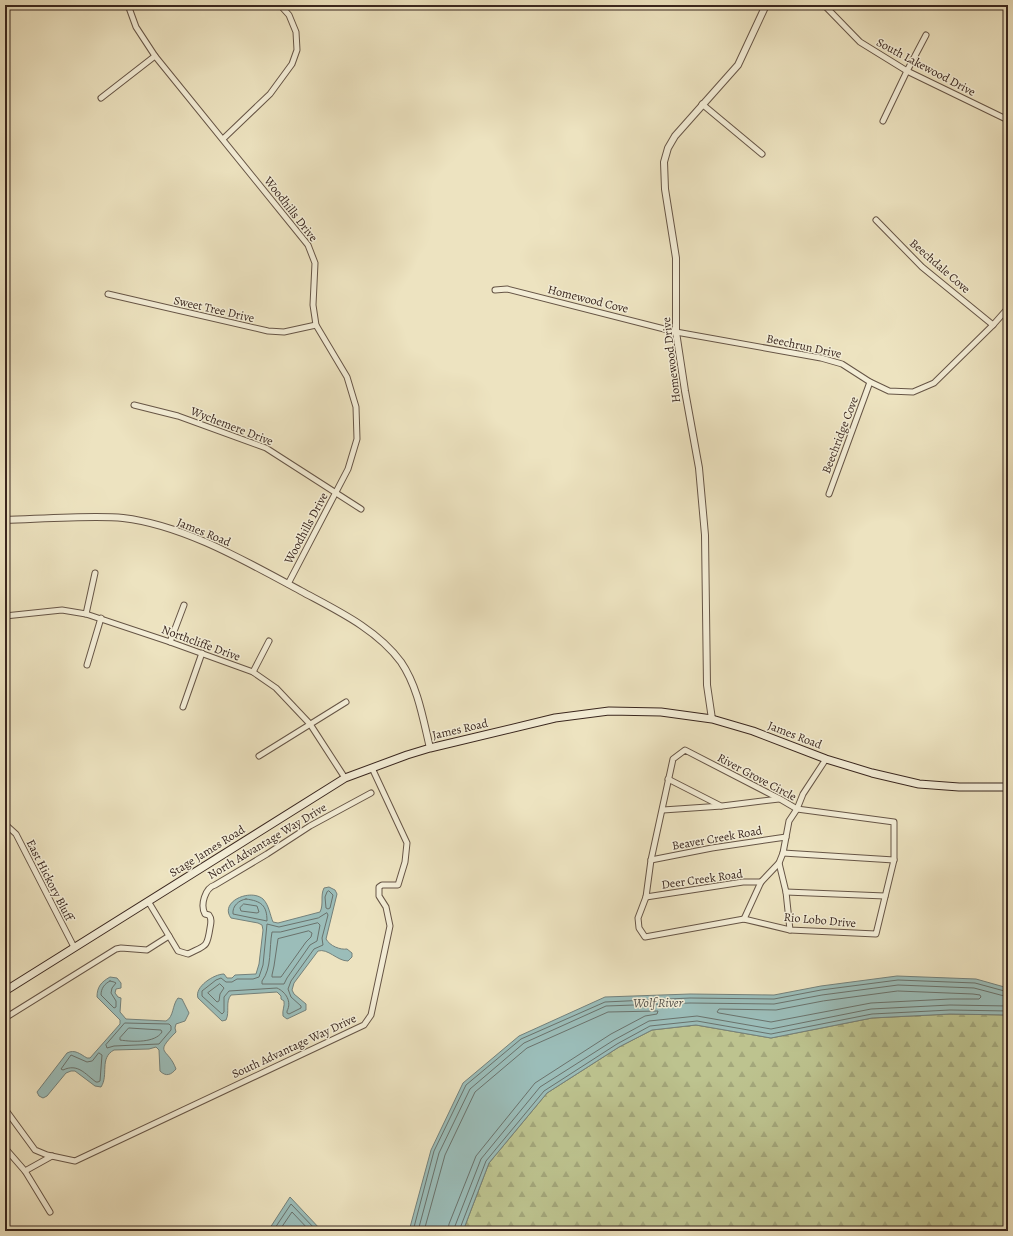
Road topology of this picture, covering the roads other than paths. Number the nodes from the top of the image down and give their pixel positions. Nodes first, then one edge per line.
1 (128, 5) edge
2 (280, 5) edge
3 (766, 5) edge
4 (824, 5) edge
5 (926, 35) dead end
6 (155, 56) junction
7 (907, 71) junction
8 (101, 98) dead end
9 (702, 104) junction
10 (1008, 120) edge
11 (883, 121) dead end
12 (223, 139) junction
13 (762, 154) dead end
14 (876, 220) dead end
15 (495, 290) dead end
16 (108, 294) dead end
17 (1008, 308) edge
18 (993, 325) junction
19 (316, 326) junction
20 (676, 332) junction
21 (870, 382) junction
22 (134, 405) dead end
23 (336, 494) junction
24 (829, 494) dead end
25 (362, 509) dead end
26 (5, 520) edge
27 (95, 573) dead end
28 (288, 584) junction
29 (184, 605) dead end
30 (86, 614) junction
31 (5, 616) edge
32 (101, 618) junction
33 (269, 641) dead end
34 (170, 642) junction
35 (202, 654) junction
36 (87, 665) dead end
37 (253, 672) junction
38 (346, 702) dead end
39 (183, 707) dead end
40 (712, 719) junction
41 (310, 724) junction
42 (430, 748) junction
43 (259, 756) dead end
44 (826, 759) junction
45 (372, 768) junction
46 (345, 778) junction
47 (668, 779) junction
48 (1008, 787) edge
49 (371, 793) dead end
50 (780, 799) junction
51 (722, 806) junction
52 (797, 809) junction
53 (663, 810) junction
54 (5, 824) edge
55 (786, 837) junction
56 (783, 853) junction
57 (651, 860) junction
58 (894, 860) junction
59 (779, 863) junction
60 (761, 882) junction
61 (786, 892) junction
62 (885, 896) junction
63 (646, 897) junction
64 (148, 901) junction
65 (744, 919) junction
66 (790, 930) junction
67 (169, 936) junction
68 (74, 947) junction
69 (5, 991) edge
70 (5, 1018) edge
71 (5, 1109) edge
72 (5, 1148) edge
73 (52, 1156) junction
74 (25, 1171) junction
75 (50, 1212) dead end

1 - 6 street, Woodhills Drive
2 - 12 street
3 - 9 street, Homewood Drive
4 - 7 street, South Lakewood Drive
5 - 7 street
6 - 8 street
6 - 12 street, Woodhills Drive
7 - 10 street, South Lakewood Drive
7 - 11 street
9 - 13 street
9 - 20 street, Homewood Drive
12 - 19 street, Woodhills Drive
14 - 18 street, Beechdale Cove
15 - 20 street, Homewood Cove
16 - 19 street, Sweet Tree Drive
17 - 18 street, Beechrun Drive
18 - 21 street, Beechrun Drive
19 - 23 street, Woodhills Drive
20 - 21 street, Beechrun Drive
20 - 40 street, Homewood Drive
21 - 24 street, Beechridge Cove
22 - 23 street, Wychemere Drive
23 - 25 street, Wychemere Drive
23 - 28 street, Woodhills Drive
26 - 28 street, James Road
27 - 30 street
28 - 42 street, James Road
29 - 34 street
30 - 31 street, Northcliffe Drive
30 - 32 street, Northcliffe Drive
32 - 34 street, Northcliffe Drive
32 - 36 street
33 - 37 street
34 - 35 street, Northcliffe Drive
35 - 37 street, Northcliffe Drive
35 - 39 street
37 - 41 street, Northcliffe Drive
38 - 41 street
40 - 42 main road, James Road
40 - 44 main road, James Road
41 - 43 street
41 - 46 street, Northcliffe Drive
42 - 45 main road, Stage James Road
44 - 48 main road, James Road
44 - 52 street
45 - 46 main road, Stage James Road
45 - 73 street, South Advantage Way Drive
46 - 64 main road, Stage James Road
47 - 50 street, River Grove Circle
47 - 51 street
47 - 53 street
49 - 67 street, North Advantage Way Drive
50 - 51 street
50 - 52 street, River Grove Circle
51 - 53 street
52 - 55 street
52 - 58 street, River Grove Circle
53 - 57 street
54 - 68 street, East Hickory Bluff
55 - 56 street
55 - 57 street, Beaver Creek Road
56 - 58 street
56 - 59 street
57 - 63 street
58 - 62 street
59 - 60 street
59 - 61 street
60 - 63 street, Deer Creek Road
60 - 65 street
61 - 62 street
61 - 66 street
62 - 66 street, Rio Lobo Drive
63 - 65 street, Rio Lobo Drive
64 - 67 street, North Advantage Way Drive
64 - 68 main road, Stage James Road
65 - 66 street, Rio Lobo Drive
67 - 70 street
68 - 69 main road, Stage James Road
71 - 73 street, South Advantage Way Drive
72 - 74 street
73 - 74 street
74 - 75 street

